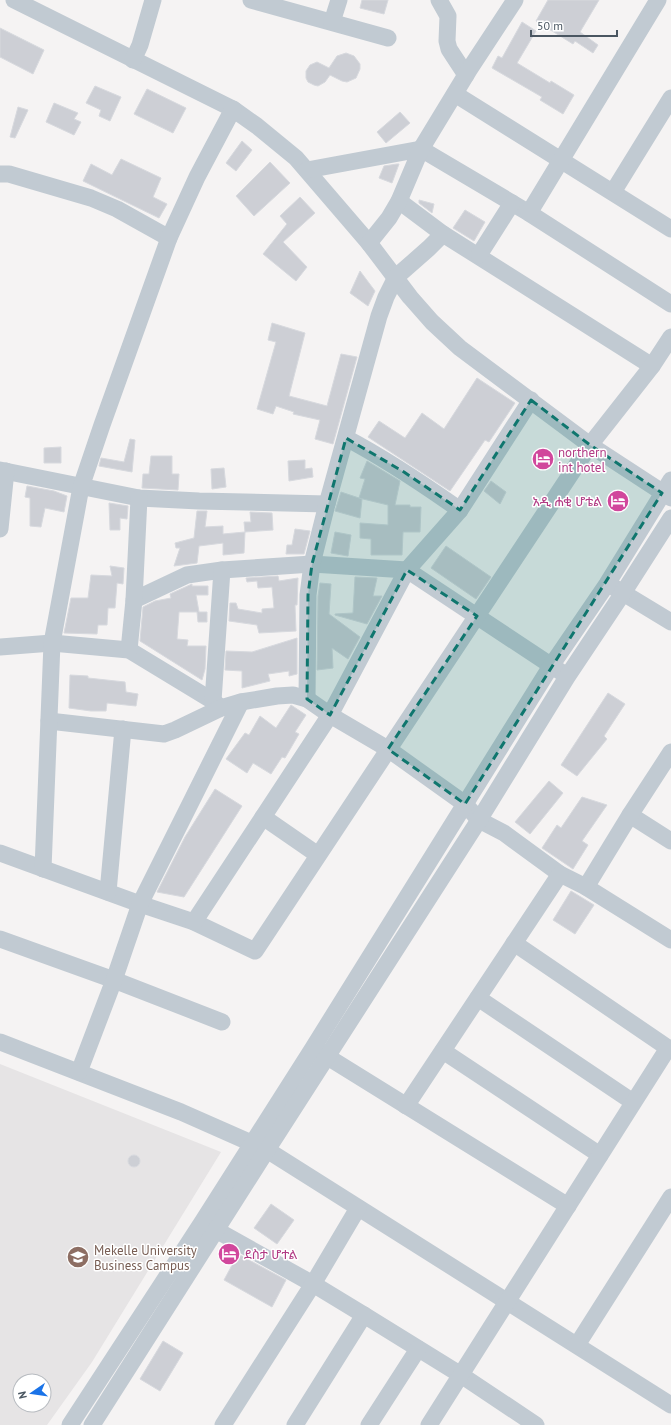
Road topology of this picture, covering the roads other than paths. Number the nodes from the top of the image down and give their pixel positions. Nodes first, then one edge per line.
1 (14, 0) edge
2 (153, 0) edge
3 (251, 0) edge
4 (338, 0) edge
5 (439, 0) edge
6 (515, 0) edge
7 (658, 0) edge
8 (273, 3) edge
9 (332, 22) junction
10 (388, 38) dead end
11 (133, 60) junction
12 (466, 75) junction
13 (455, 94) junction
14 (671, 98) edge
15 (234, 109) junction
16 (422, 150) junction
17 (561, 159) junction
18 (307, 170) junction
19 (0, 174) edge
20 (613, 192) junction
21 (399, 200) junction
22 (512, 203) junction
23 (529, 213) junction
24 (670, 225) edge
25 (443, 234) junction
26 (169, 238) junction
27 (369, 243) junction
28 (479, 255) junction
29 (396, 277) junction
30 (671, 304) edge
31 (671, 337) edge
32 (652, 366) junction
33 (531, 400) junction
34 (346, 438) junction
35 (590, 445) junction
36 (3, 470) edge
37 (81, 487) junction
38 (668, 490) edge
39 (140, 498) junction
40 (328, 504) junction
41 (460, 510) junction
42 (671, 518) edge
43 (0, 529) edge
44 (312, 564) junction
45 (222, 570) junction
46 (407, 570) junction
47 (607, 584) junction
48 (623, 593) junction
49 (134, 600) junction
50 (477, 616) junction
51 (671, 622) edge
52 (52, 643) junction
53 (0, 647) edge
54 (129, 650) junction
55 (551, 666) junction
56 (567, 676) junction
57 (306, 699) junction
58 (242, 702) junction
59 (217, 704) junction
60 (330, 715) junction
61 (49, 721) junction
62 (123, 729) junction
63 (388, 750) junction
64 (669, 760) edge
65 (465, 804) junction
66 (630, 815) junction
67 (263, 817) junction
68 (479, 820) junction
69 (671, 840) edge
70 (0, 853) edge
71 (318, 855) junction
72 (43, 869) junction
73 (560, 874) junction
74 (586, 887) junction
75 (108, 892) junction
76 (140, 904) junction
77 (398, 911) junction
78 (194, 922) junction
79 (414, 923) junction
80 (0, 939) edge
81 (671, 940) edge
82 (514, 943) junction
83 (114, 980) junction
84 (478, 998) junction
85 (222, 1022) dead end
86 (0, 1042) edge
87 (669, 1049) edge
88 (443, 1051) junction
89 (320, 1052) junction
90 (79, 1072) junction
91 (633, 1102) junction
92 (406, 1106) junction
93 (251, 1144) junction
94 (267, 1150) junction
95 (600, 1156) junction
96 (671, 1198) edge
97 (568, 1206) junction
98 (358, 1208) junction
99 (210, 1226) junction
100 (313, 1284) junction
101 (507, 1302) junction
102 (364, 1314) junction
103 (577, 1345) junction
104 (418, 1349) junction
105 (461, 1375) junction
106 (670, 1402) edge
107 (71, 1425) edge
108 (92, 1425) edge
109 (223, 1425) edge
110 (295, 1425) edge
111 (369, 1425) edge
112 (429, 1425) edge
113 (536, 1425) edge

1 - 11 street
2 - 11 street
3 - 8 street
4 - 9 street
5 - 12 street
6 - 12 street
7 - 17 street
8 - 9 street
9 - 10 street
11 - 15 street
12 - 13 street
13 - 16 street
13 - 17 street
14 - 20 street
15 - 18 street
15 - 26 street
16 - 18 street
16 - 21 street
16 - 22 street
17 - 20 street
17 - 23 street
18 - 27 street
19 - 26 street
20 - 24 street
21 - 25 street
21 - 27 street
22 - 23 street
22 - 28 street
23 - 30 street
25 - 28 street
25 - 29 street
26 - 37 street
27 - 29 street
28 - 32 street
29 - 33 street
29 - 34 street
31 - 32 street
32 - 35 street
33 - 35 street
33 - 41 street
34 - 40 street
34 - 41 street
35 - 38 street
35 - 50 street
36 - 37 street
36 - 43 street
37 - 39 street
37 - 52 street
38 - 47 street
39 - 40 street
39 - 49 street
40 - 44 street
41 - 46 street
42 - 48 street
44 - 45 street
44 - 46 street
44 - 57 street
45 - 49 street
45 - 59 street
46 - 50 street
46 - 60 street
47 - 48 street
47 - 55 street
48 - 51 street
48 - 56 street
49 - 54 street
50 - 55 street
50 - 63 street
52 - 53 street
52 - 54 street
52 - 61 street
54 - 59 street
55 - 56 street
55 - 65 street
56 - 68 street
57 - 58 street
57 - 60 street
58 - 59 street
58 - 76 street
59 - 62 street
60 - 63 street
60 - 67 street
61 - 62 street
61 - 72 street
62 - 75 street
63 - 65 street
63 - 71 street
64 - 66 street
65 - 68 street
65 - 77 street
66 - 69 street
66 - 74 street
67 - 71 street
67 - 78 street
68 - 73 street
68 - 79 street
70 - 72 street
71 - 78 street
72 - 75 street
73 - 74 street
73 - 82 street
74 - 81 street
75 - 76 street
76 - 78 street
76 - 83 street
77 - 79 street
77 - 89 street
79 - 89 street
80 - 83 street
82 - 84 street
82 - 87 street
83 - 85 street
83 - 90 street
84 - 88 street
84 - 91 street
86 - 90 street
87 - 91 street
88 - 92 street
88 - 95 street
89 - 92 street
89 - 93 street
89 - 94 street
90 - 93 street
91 - 95 street
92 - 97 street
93 - 94 street
93 - 99 street
94 - 98 street
94 - 99 street
95 - 97 street
96 - 103 street
97 - 101 street
98 - 100 street
98 - 101 street
99 - 100 street
99 - 107 street
99 - 108 street
100 - 102 street
100 - 109 street
101 - 103 street
101 - 105 street
102 - 104 street
102 - 110 street
103 - 106 street
104 - 105 street
104 - 111 street
105 - 112 street
105 - 113 street

